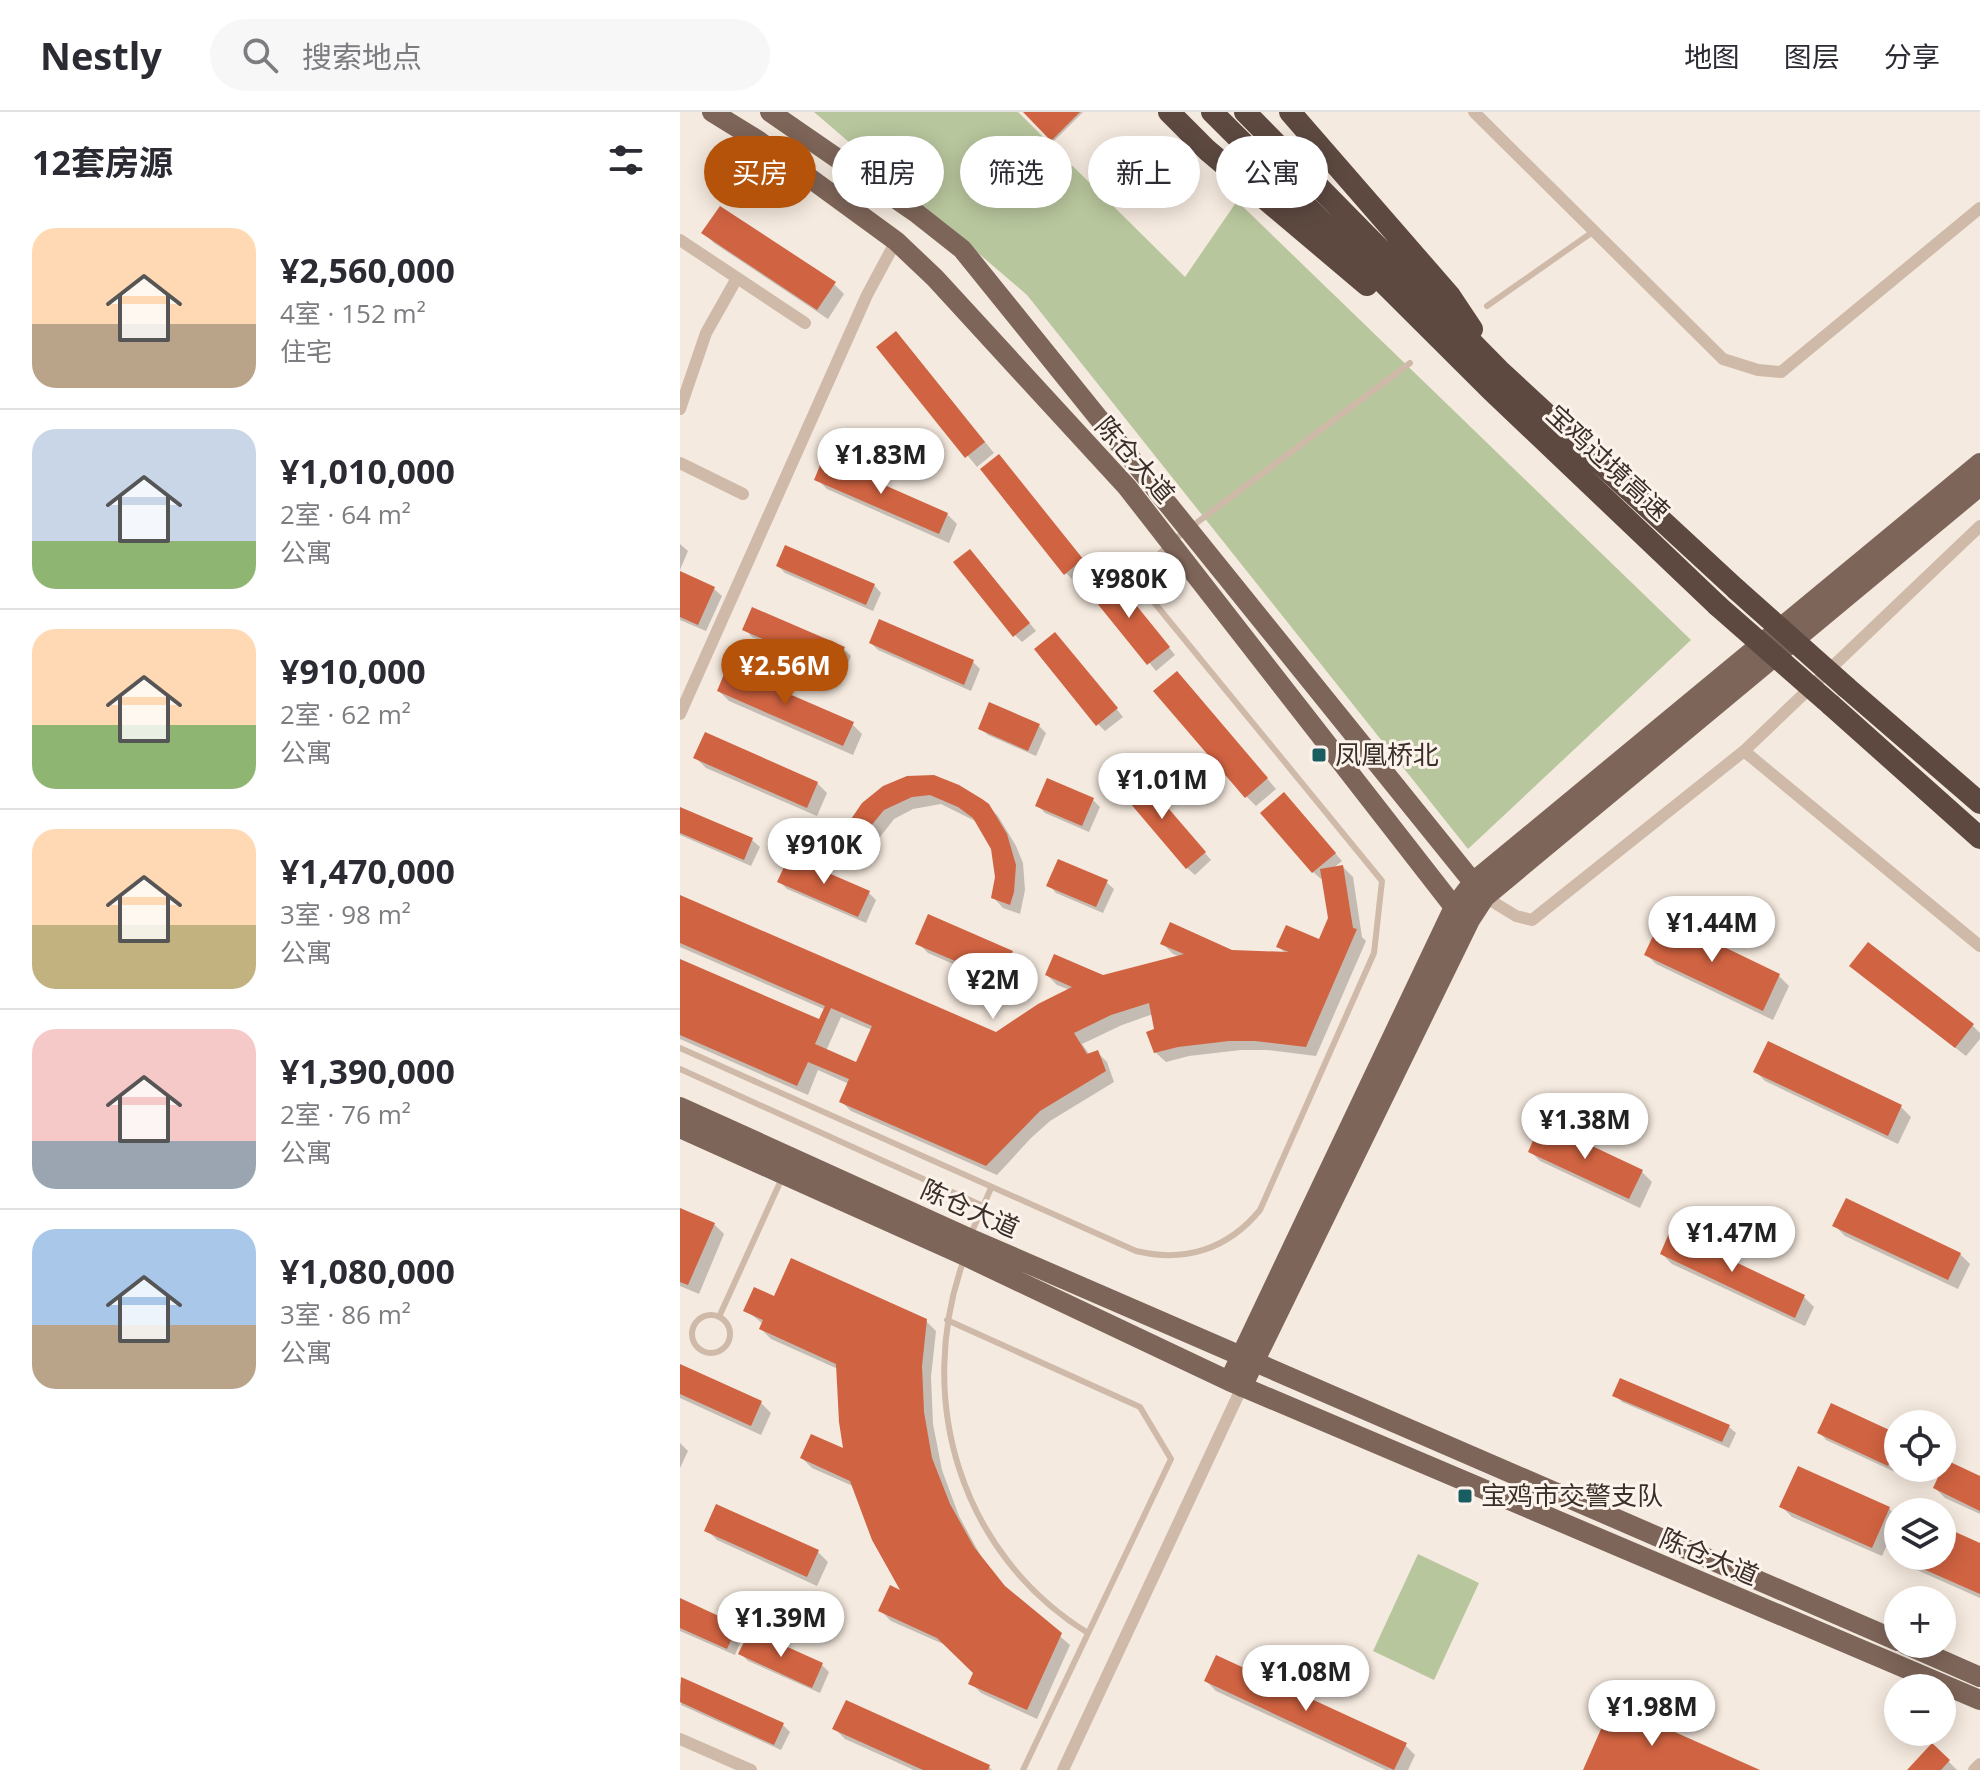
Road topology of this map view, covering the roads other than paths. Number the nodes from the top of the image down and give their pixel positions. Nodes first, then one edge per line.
1 (712, 112) edge
2 (1169, 112) edge
3 (1212, 112) edge
4 (1245, 112) edge
5 (1290, 112) edge
6 (1474, 112) edge
7 (772, 113) edge
8 (751, 136) edge
9 (761, 136) edge
10 (816, 183) edge
11 (1980, 208) edge
12 (1594, 231) junction
13 (680, 240) edge
14 (896, 241) junction
15 (737, 278) junction
16 (1487, 306) dead end
17 (805, 323) dead end
18 (1410, 363) dead end
19 (1494, 380) junction
20 (680, 409) edge
21 (680, 463) edge
22 (1980, 463) edge
23 (1980, 486) edge
24 (743, 494) dead end
25 (1980, 526) edge
26 (1188, 530) junction
27 (1171, 542) junction
28 (680, 714) edge
29 (1744, 751) junction
30 (1980, 803) edge
31 (1980, 838) edge
32 (1479, 890) junction
33 (1462, 913) junction
34 (1980, 946) edge
35 (680, 1048) edge
36 (680, 1069) edge
37 (680, 1107) edge
38 (680, 1128) edge
39 (783, 1174) junction
40 (991, 1188) junction
41 (983, 1206) junction
42 (967, 1247) junction
43 (719, 1317) junction
44 (947, 1320) junction
45 (1248, 1358) junction
46 (1236, 1384) junction
47 (1088, 1633) junction
48 (1884, 1635) edge
49 (1937, 1658) edge
50 (1980, 1677) edge
51 (1980, 1700) edge
52 (680, 1739) edge
53 (1980, 1764) edge
54 (751, 1770) edge
55 (1023, 1770) edge
56 (1063, 1770) edge
57 (1974, 1770) edge

1 - 8 main road, 陈仓大道
2 - 19 highway
3 - 19 highway, 宝鸡过境高速
4 - 19 highway, 宝鸡过境高速
5 - 19 highway
6 - 12 street
7 - 9 street
7 - 26 main road
10 - 14 main road, 陈仓大道
11 - 12 street
12 - 16 lane
13 - 15 street
14 - 27 main road, 陈仓大道
14 - 28 street
15 - 17 street
15 - 20 street
18 - 26 lane
19 - 30 highway, 宝鸡过境高速, bridge
19 - 31 highway, 宝鸡过境高速, bridge
21 - 24 street
22 - 32 main road
23 - 32 main road
25 - 29 street
26 - 27 lane
26 - 32 main road
27 - 33 main road, 陈仓大道
27 - 40 lane
29 - 32 street
29 - 34 street
32 - 33 main road
33 - 45 main road
35 - 40 lane
36 - 41 lane
37 - 42 main road, 陈仓大道
38 - 39 main road, 陈仓大道
39 - 42 main road, 陈仓大道
39 - 43 lane
40 - 41 lane
41 - 42 lane
42 - 44 lane
42 - 45 main road, 陈仓大道
42 - 46 main road, 陈仓大道
43 - 43 lane
44 - 47 lane
44 - 47 lane
45 - 46 main road
45 - 48 main road, 陈仓大道
46 - 51 main road, 陈仓大道
46 - 56 street
47 - 55 lane
49 - 50 main road
52 - 54 street
53 - 57 street

